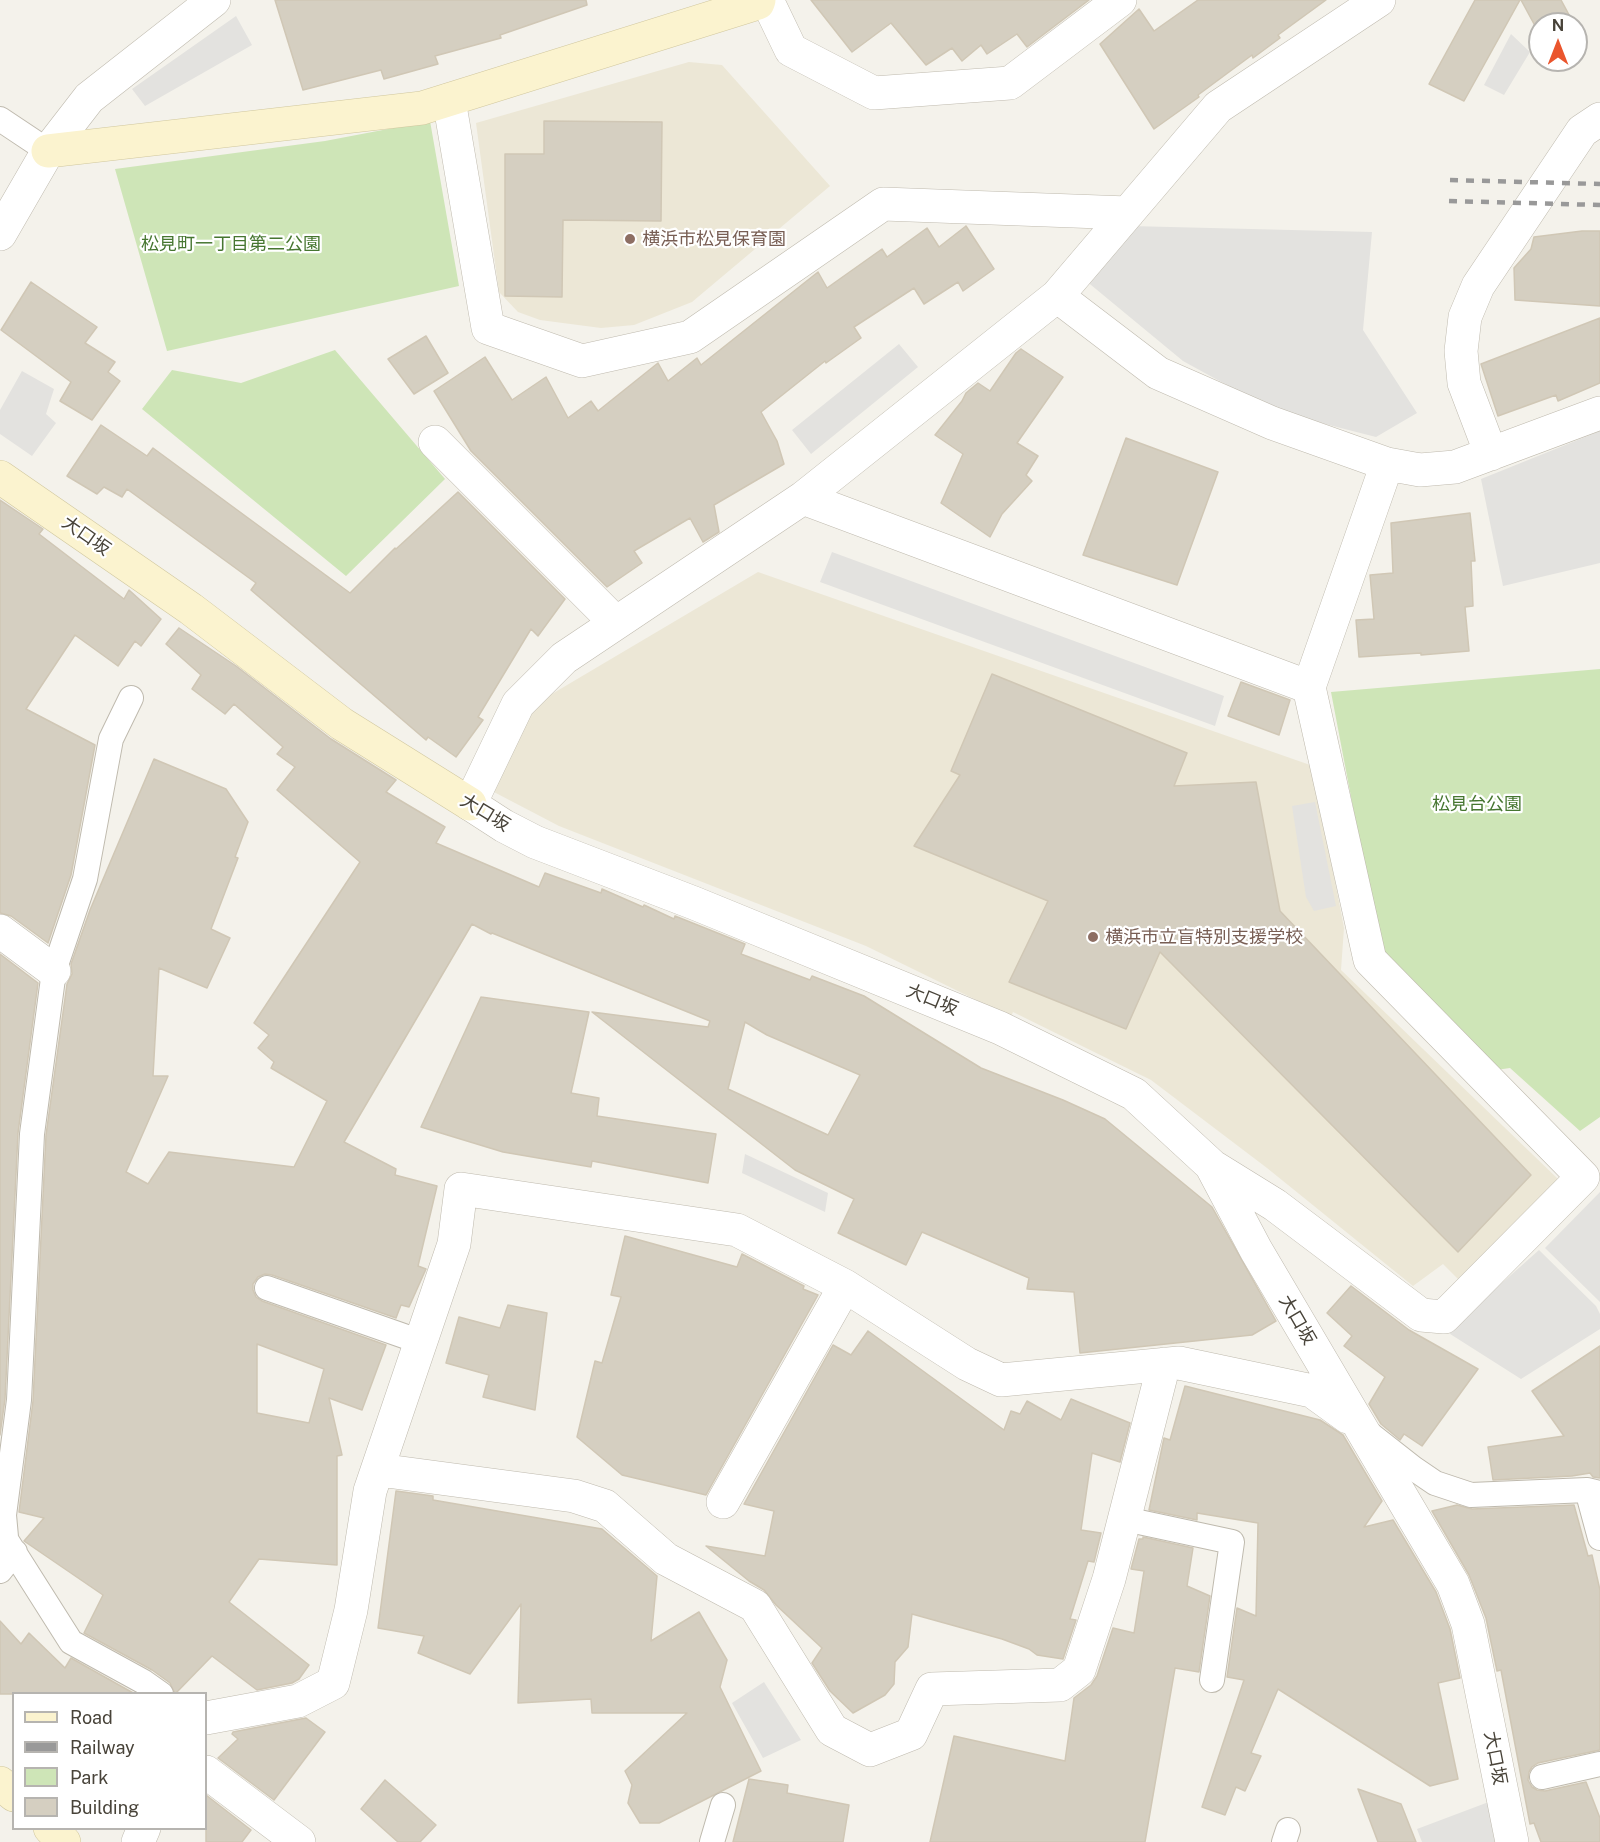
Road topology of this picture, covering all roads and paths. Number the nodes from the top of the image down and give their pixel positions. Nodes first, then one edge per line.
1 (214, 0) edge
2 (759, 0) edge
3 (767, 0) edge
4 (1120, 0) edge
5 (1379, 0) edge
6 (449, 100) junction
7 (1600, 118) edge
8 (0, 119) edge
9 (48, 151) junction
10 (1128, 213) junction
11 (0, 234) edge
12 (1057, 296) junction
13 (1600, 413) edge
14 (435, 442) dead end
15 (1491, 454) junction
16 (1387, 464) junction
17 (0, 477) edge
18 (803, 498) junction
19 (616, 623) junction
20 (1309, 687) junction
21 (131, 698) dead end
22 (470, 804) junction
23 (0, 932) edge
24 (54, 971) junction
25 (1211, 1165) junction
26 (845, 1286) junction
27 (267, 1288) dead end
28 (421, 1342) junction
29 (1164, 1364) junction
30 (1358, 1424) junction
31 (379, 1470) junction
32 (1594, 1491) edge
33 (723, 1502) dead end
34 (1125, 1520) junction
35 (1600, 1538) edge
36 (7, 1539) edge
37 (0, 1571) edge
38 (1212, 1680) dead end
39 (158, 1692) edge
40 (207, 1718) edge
41 (1600, 1764) edge
42 (207, 1773) edge
43 (1542, 1778) dead end
44 (0, 1783) edge
45 (12, 1794) edge
46 (723, 1805) dead end
47 (52, 1830) edge
48 (64, 1842) edge
49 (299, 1842) edge
50 (712, 1842) edge
51 (1512, 1842) edge

1 - 9 street
2 - 6 street
3 - 4 street
5 - 10 street
6 - 9 street
6 - 10 street
7 - 15 street
8 - 9 lane
9 - 11 street
10 - 12 street
12 - 16 street
12 - 18 street
13 - 15 street
14 - 19 street
15 - 16 street
16 - 20 street
17 - 22 street, 大口坂
18 - 19 street
18 - 20 street
19 - 22 street
20 - 25 street
21 - 24 lane
22 - 25 street, 大口坂
23 - 24 street
24 - 36 lane
25 - 30 street, 大口坂
26 - 28 street
26 - 29 street
26 - 33 street
27 - 28 lane
28 - 31 street
29 - 30 street
29 - 34 street
30 - 32 lane
30 - 51 street, 大口坂
31 - 34 street
31 - 40 street
32 - 35 lane
34 - 38 lane
36 - 37 lane
36 - 39 lane
41 - 43 lane
42 - 49 street
44 - 45 street
46 - 50 lane
47 - 48 street

